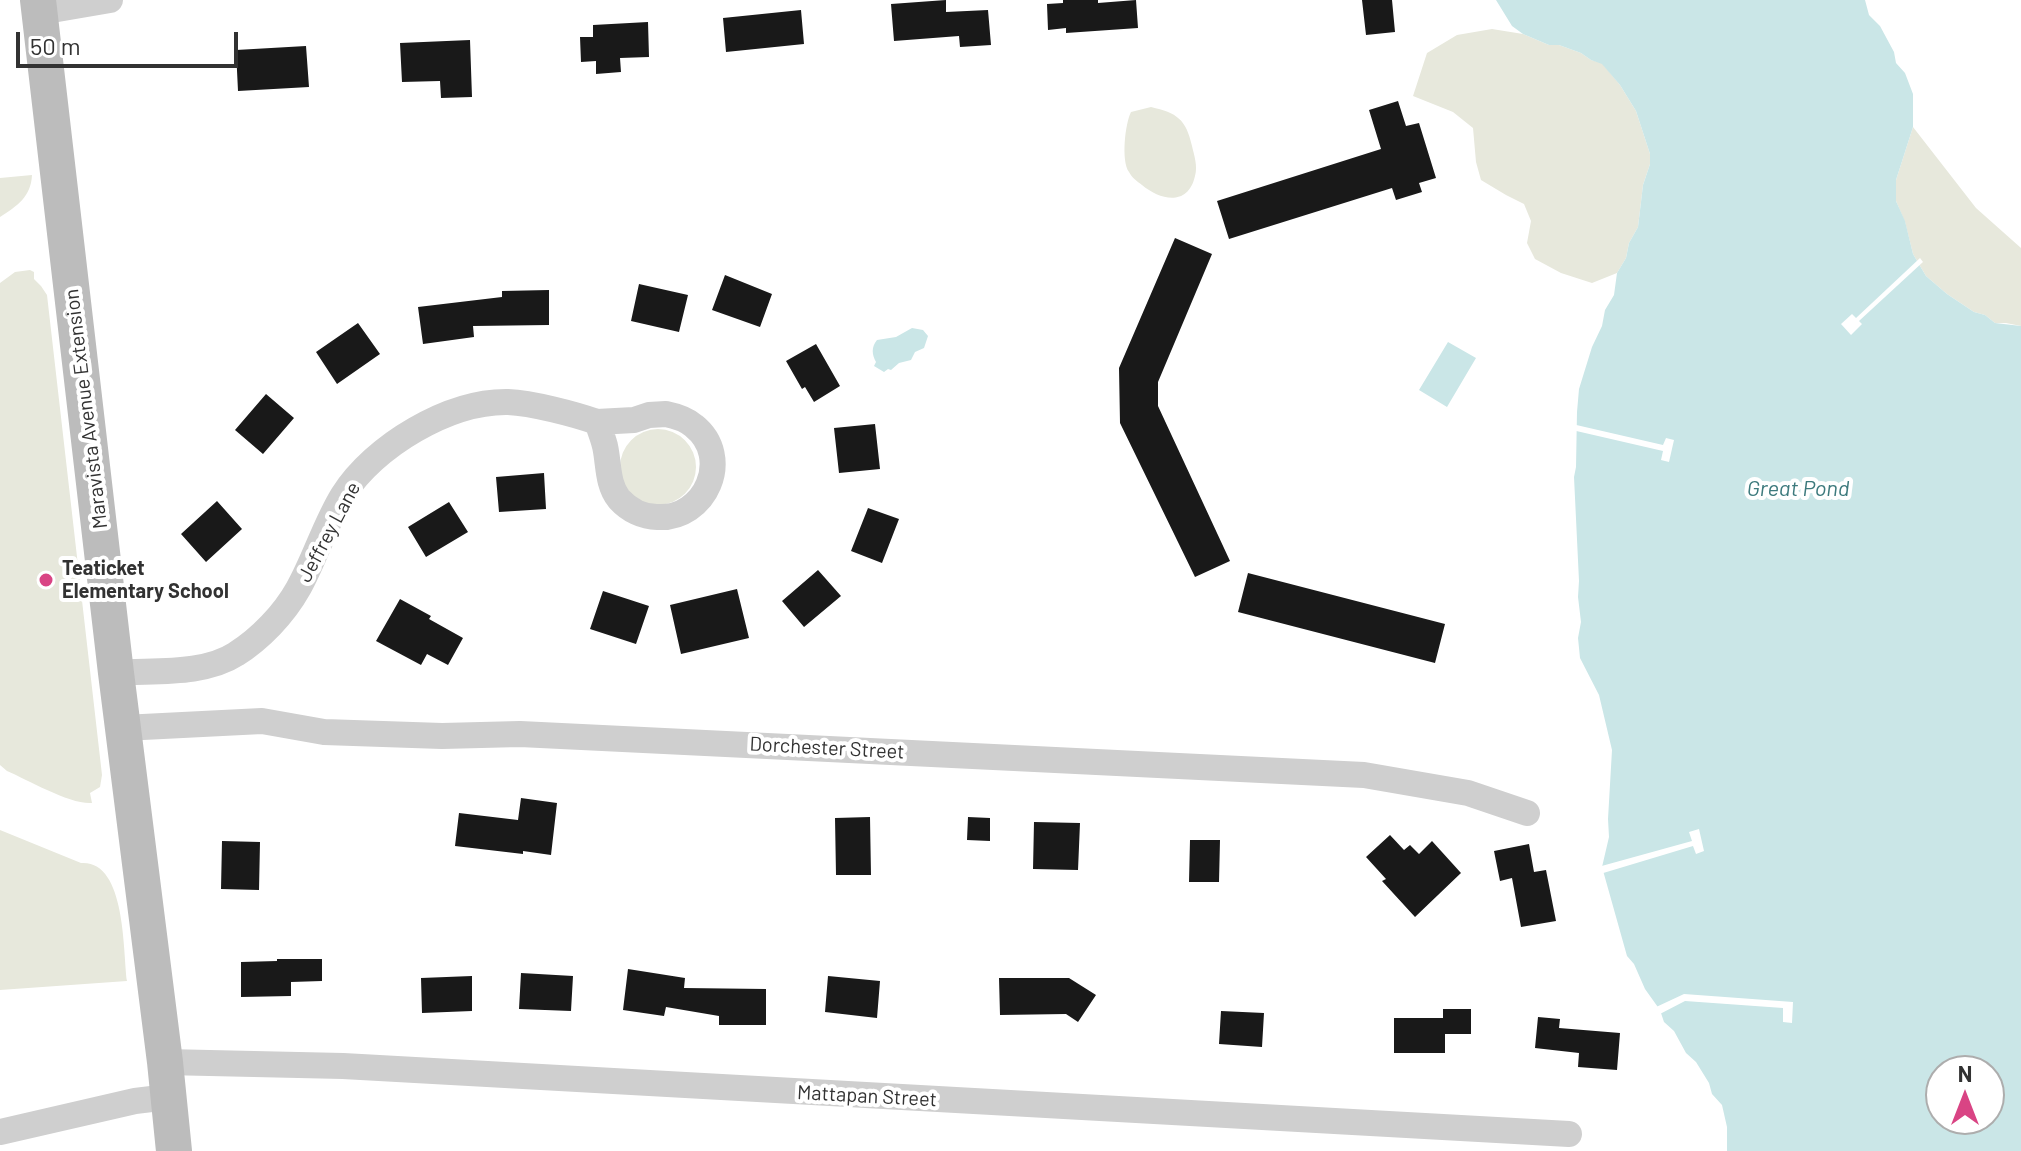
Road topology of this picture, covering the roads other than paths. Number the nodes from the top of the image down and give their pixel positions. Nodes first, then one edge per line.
1 (110, 0) edge
2 (39, 6) edge
3 (597, 422) junction
4 (116, 673) junction
5 (123, 728) junction
6 (1527, 813) dead end
7 (166, 1080) junction
8 (0, 1132) edge
9 (1569, 1134) dead end
10 (174, 1151) edge

1 - 2 street
2 - 4 main road, Maravista Avenue Extension
3 - 3 street, Jeffrey Lane
3 - 4 street, Jeffrey Lane
4 - 5 main road, Maravista Avenue Extension
5 - 6 street, Dorchester Street
5 - 7 main road, Maravista Avenue Extension
7 - 8 street, Mattapan Street
7 - 9 street, Mattapan Street
7 - 10 main road, Maravista Avenue Extension

